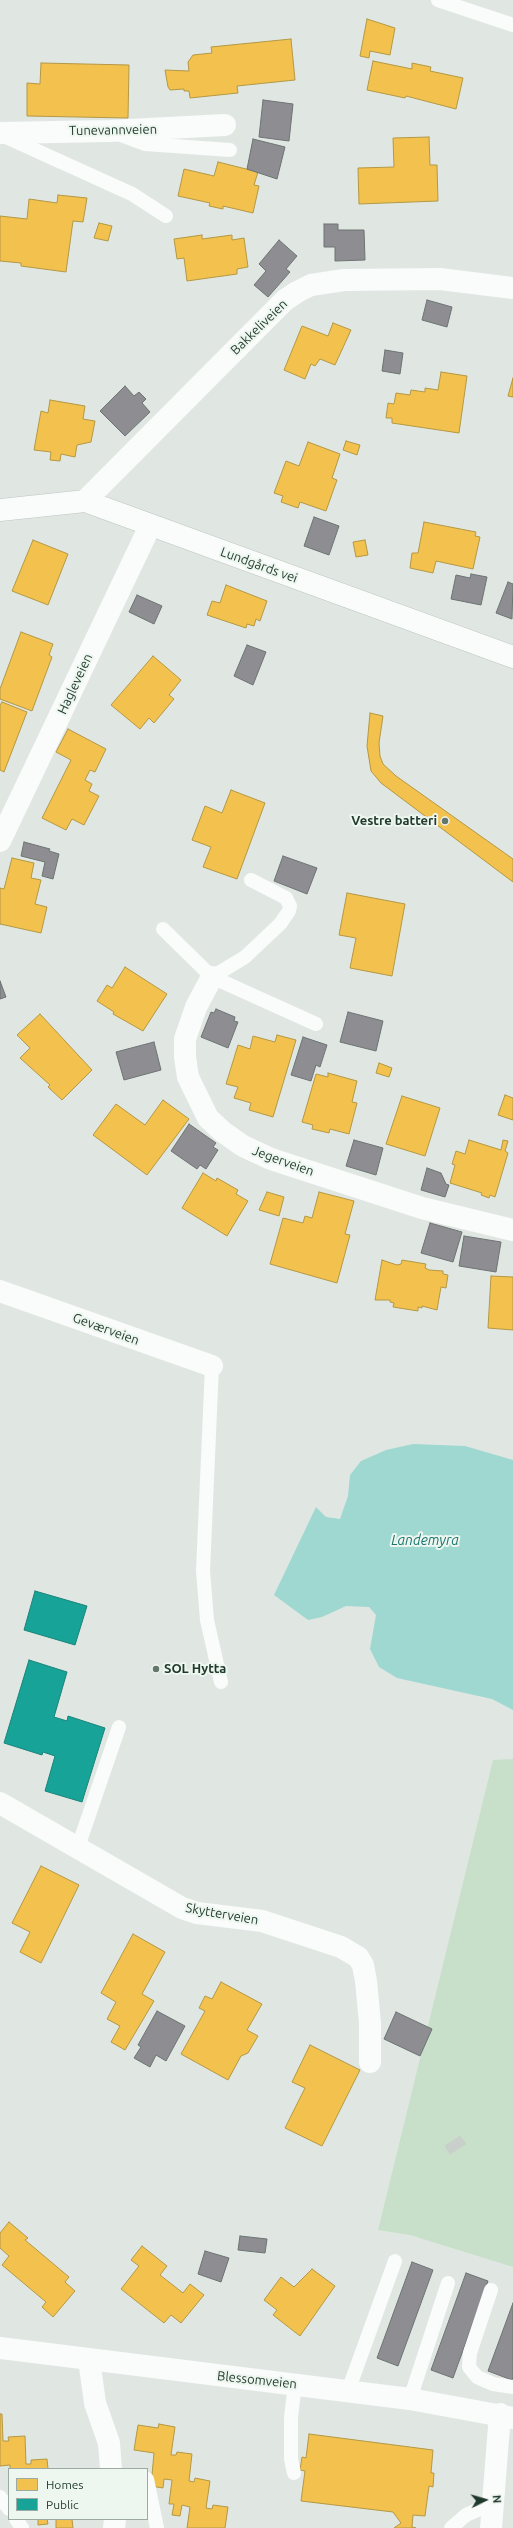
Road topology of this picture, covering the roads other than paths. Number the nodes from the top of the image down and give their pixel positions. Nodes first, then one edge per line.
1 (438, 0) edge
2 (513, 25) edge
3 (225, 125) dead end
4 (110, 131) junction
5 (0, 133) edge
6 (230, 150) dead end
7 (166, 216) dead end
8 (513, 288) edge
9 (85, 501) junction
10 (0, 510) edge
11 (150, 526) junction
12 (513, 657) edge
13 (0, 841) edge
14 (251, 880) dead end
15 (163, 929) dead end
16 (212, 977) junction
17 (316, 1024) dead end
18 (513, 1230) edge
19 (0, 1291) edge
20 (212, 1366) joint
21 (221, 1682) dead end
22 (119, 1727) dead end
23 (0, 1803) edge
24 (78, 1847) junction
25 (370, 2062) dead end
26 (395, 2261) dead end
27 (448, 2283) dead end
28 (491, 2290) dead end
29 (0, 2348) edge
30 (89, 2359) junction
31 (295, 2384) junction
32 (513, 2387) edge
33 (348, 2391) junction
34 (410, 2399) junction
35 (507, 2416) edge
36 (111, 2468) edge
37 (294, 2472) dead end
38 (148, 2484) edge
39 (0, 2497) edge
40 (493, 2503) junction
41 (8, 2508) edge
42 (157, 2528) edge
43 (451, 2528) edge
44 (491, 2528) edge

1 - 2 lane
3 - 4 street, Tunevannveien
4 - 5 street, Tunevannveien
4 - 6 lane
5 - 7 lane
8 - 9 street, Bakkeliveien
9 - 10 street, Lundgårds vei
9 - 11 street, Lundgårds vei
11 - 12 street, Lundgårds vei
11 - 13 street, Hagleveien
14 - 16 lane
15 - 16 lane
16 - 17 lane
16 - 18 street, Jegerveien
19 - 20 street, Geværveien
20 - 21 lane
22 - 24 lane
23 - 24 street, Skytterveien
24 - 25 street, Skytterveien
26 - 33 lane
27 - 34 lane
28 - 32 lane
29 - 30 street, Blessomveien
30 - 31 street, Blessomveien
30 - 36 street
31 - 33 street, Blessomveien
31 - 37 lane
33 - 34 street, Blessomveien
34 - 35 street, Blessomveien
35 - 40 street
38 - 42 lane
39 - 41 lane
40 - 43 lane
40 - 44 street

